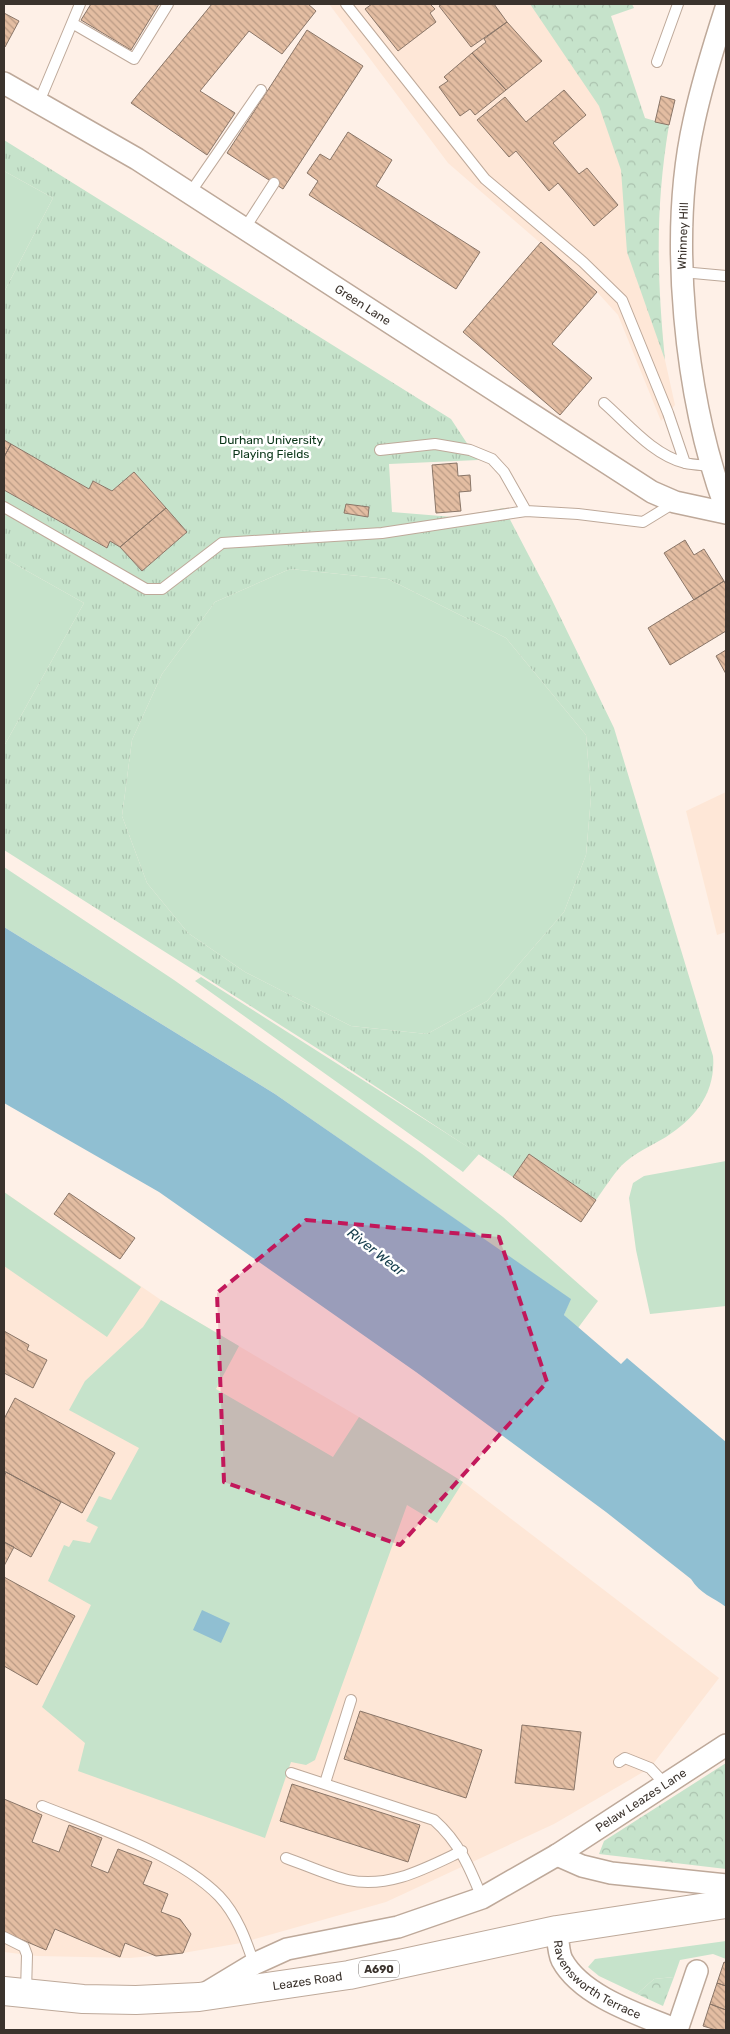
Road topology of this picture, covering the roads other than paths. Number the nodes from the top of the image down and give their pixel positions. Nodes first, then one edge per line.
1 (80, 4) edge
2 (168, 4) edge
3 (346, 4) edge
4 (678, 4) edge
5 (726, 8) edge
6 (72, 23) junction
7 (658, 62) dead end
8 (4, 83) edge
9 (261, 90) dead end
10 (38, 102) junction
11 (274, 183) dead end
12 (190, 193) junction
13 (245, 228) junction
14 (682, 272) junction
15 (726, 276) edge
16 (604, 403) dead end
17 (380, 450) dead end
18 (685, 463) junction
19 (712, 466) junction
20 (724, 500) edge
21 (675, 502) junction
22 (4, 506) edge
23 (526, 511) junction
24 (351, 1700) dead end
25 (726, 1745) edge
26 (619, 1762) dead end
27 (291, 1773) dead end
28 (325, 1783) junction
29 (666, 1785) junction
30 (42, 1806) dead end
31 (462, 1852) junction
32 (557, 1855) junction
33 (286, 1858) dead end
34 (726, 1885) edge
35 (482, 1898) junction
36 (726, 1904) edge
37 (557, 1930) junction
38 (4, 1937) edge
39 (254, 1964) junction
40 (697, 1971) dead end
41 (15, 1992) edge
42 (199, 1997) junction
43 (677, 2030) edge

1 - 6 lane
2 - 6 lane
3 - 18 lane
4 - 7 lane
5 - 14 street, Whinney Hill
6 - 10 lane
8 - 10 street, Green Lane
9 - 12 lane
10 - 12 street, Green Lane
11 - 13 lane
12 - 13 street, Green Lane
13 - 21 street, Green Lane
14 - 15 lane
14 - 19 street, Whinney Hill
16 - 18 lane
17 - 23 lane
18 - 19 lane
19 - 20 street, Whinney Hill
20 - 21 street, Green Lane
21 - 23 lane
22 - 23 lane
24 - 28 lane
25 - 29 street, Pelaw Leazes Lane
26 - 29 lane
27 - 28 lane
28 - 31 lane
29 - 32 street, Pelaw Leazes Lane
30 - 39 lane
31 - 33 lane
31 - 35 lane
32 - 34 street
32 - 35 street, Pelaw Leazes Lane
35 - 39 street, Pelaw Leazes Lane
36 - 37 highway, Leazes Road / A690
37 - 42 highway, Leazes Road / A690
37 - 43 street, Ravensworth Terrace
38 - 41 lane
39 - 42 street, Pelaw Leazes Lane
40 - 43 street, Ravensworth Terrace
41 - 42 highway, Leazes Road / A690

